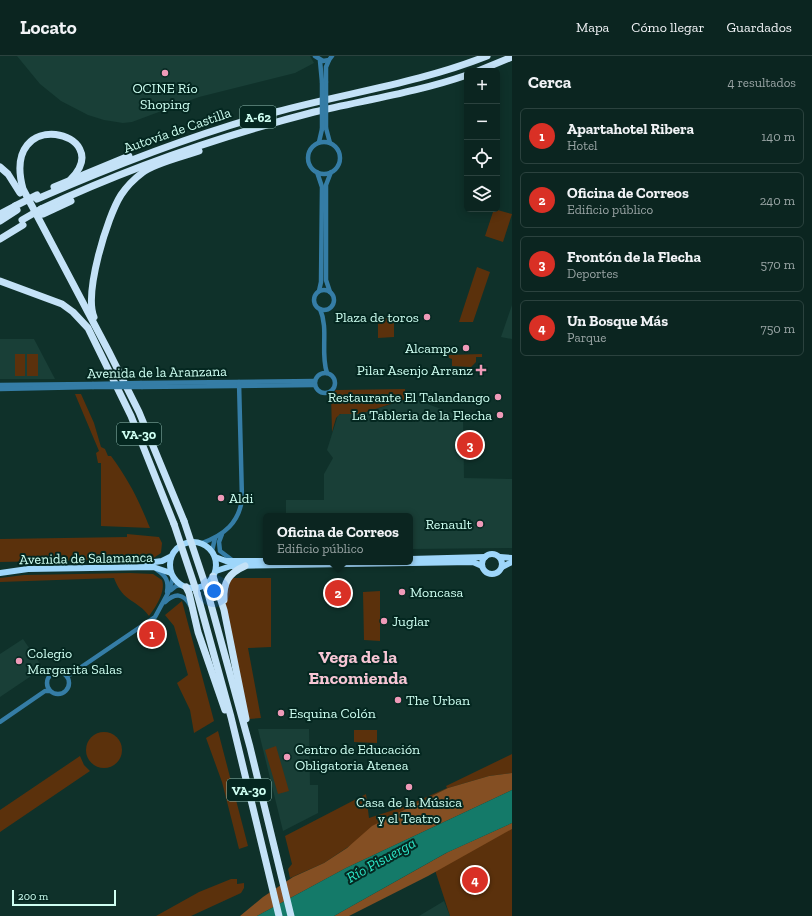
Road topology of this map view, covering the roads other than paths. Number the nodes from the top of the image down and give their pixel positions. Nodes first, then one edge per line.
1 (315, 56) edge
2 (487, 56) edge
3 (512, 57) edge
4 (330, 58) edge
5 (320, 61) junction
6 (485, 68) edge
7 (464, 76) edge
8 (324, 82) junction
9 (316, 112) junction
10 (250, 119) junction
11 (324, 129) junction
12 (320, 142) junction
13 (330, 143) junction
14 (0, 168) edge
15 (144, 171) junction
16 (317, 172) junction
17 (331, 172) junction
18 (71, 179) junction
19 (37, 197) junction
20 (16, 208) junction
21 (42, 212) junction
22 (0, 214) edge
23 (0, 221) edge
24 (22, 222) junction
25 (0, 233) edge
26 (0, 239) edge
27 (0, 281) edge
28 (319, 291) junction
29 (330, 292) junction
30 (320, 309) junction
31 (328, 309) junction
32 (324, 318) junction
33 (98, 346) junction
34 (109, 352) junction
35 (325, 373) junction
36 (315, 383) junction
37 (240, 384) junction
38 (0, 385) edge
39 (93, 386) junction
40 (0, 389) edge
41 (222, 534) junction
42 (215, 538) junction
43 (202, 543) junction
44 (213, 554) junction
45 (485, 557) junction
46 (500, 557) junction
47 (170, 558) junction
48 (512, 558) edge
49 (413, 559) edge
50 (234, 561) junction
51 (263, 561) edge
52 (512, 562) edge
53 (413, 563) edge
54 (301, 565) edge
55 (244, 566) junction
56 (482, 566) junction
57 (125, 567) junction
58 (502, 567) junction
59 (0, 569) edge
60 (0, 573) edge
61 (214, 573) junction
62 (172, 576) junction
63 (183, 586) junction
64 (168, 593) junction
65 (164, 602) junction
66 (191, 606) junction
67 (224, 610) junction
68 (69, 676) junction
69 (47, 690) junction
70 (244, 716) junction
71 (229, 717) junction
72 (0, 722) edge
73 (279, 916) edge
74 (291, 916) edge

1 - 5 street
2 - 10 highway, Autovía de Castilla / A-62
3 - 6 highway
4 - 5 street
4 - 8 street
5 - 8 street
7 - 9 highway, Autovía de Castilla / A-62
8 - 11 street, bridge
9 - 15 highway
9 - 21 highway, Autovía de Castilla / A-62
10 - 18 highway
10 - 19 highway, Autovía de Castilla / A-62
11 - 12 street
11 - 13 street
12 - 13 street
12 - 16 street
13 - 17 street
14 - 33 highway
15 - 21 highway
15 - 34 highway
16 - 17 street
16 - 28 street
17 - 29 street
18 - 19 highway
18 - 34 highway
19 - 20 highway, Autovía de Castilla / A-62
20 - 22 highway
20 - 23 highway, Autovía de Castilla / A-62
21 - 24 highway, Autovía de Castilla / A-62, bridge
24 - 25 highway, Autovía de Castilla / A-62
24 - 26 highway
27 - 33 highway
28 - 29 street
28 - 30 street
29 - 31 street
30 - 31 street
30 - 32 street
31 - 32 street
32 - 35 street
33 - 71 highway, VA-30, bridge
34 - 70 highway, VA-30, bridge
35 - 36 street
35 - 36 street
36 - 37 street, Avenida de la Aranzana
37 - 39 street, Avenida de la Aranzana, bridge
37 - 41 street
38 - 39 street, Avenida de la Aranzana
39 - 40 street, Avenida de la Aranzana
41 - 42 street
41 - 50 street
42 - 43 street
42 - 44 street
43 - 44 highway
43 - 47 highway
44 - 50 highway
44 - 61 highway
45 - 46 highway
45 - 49 highway
45 - 56 highway
46 - 48 highway
46 - 58 highway
47 - 59 highway, Avenida de Salamanca
47 - 62 highway
50 - 51 highway
52 - 58 highway
53 - 56 highway
54 - 55 highway
55 - 61 highway
55 - 67 highway
56 - 58 highway
57 - 60 highway, Avenida de Salamanca
57 - 62 highway, Avenida de Salamanca
57 - 65 street
61 - 63 highway
61 - 67 highway
62 - 63 highway
62 - 64 street
63 - 64 street
63 - 66 highway
64 - 65 street
65 - 66 street
65 - 68 street
66 - 71 highway
67 - 70 highway
68 - 69 street
68 - 69 street
69 - 72 street
70 - 74 highway, VA-30
71 - 73 highway, VA-30

